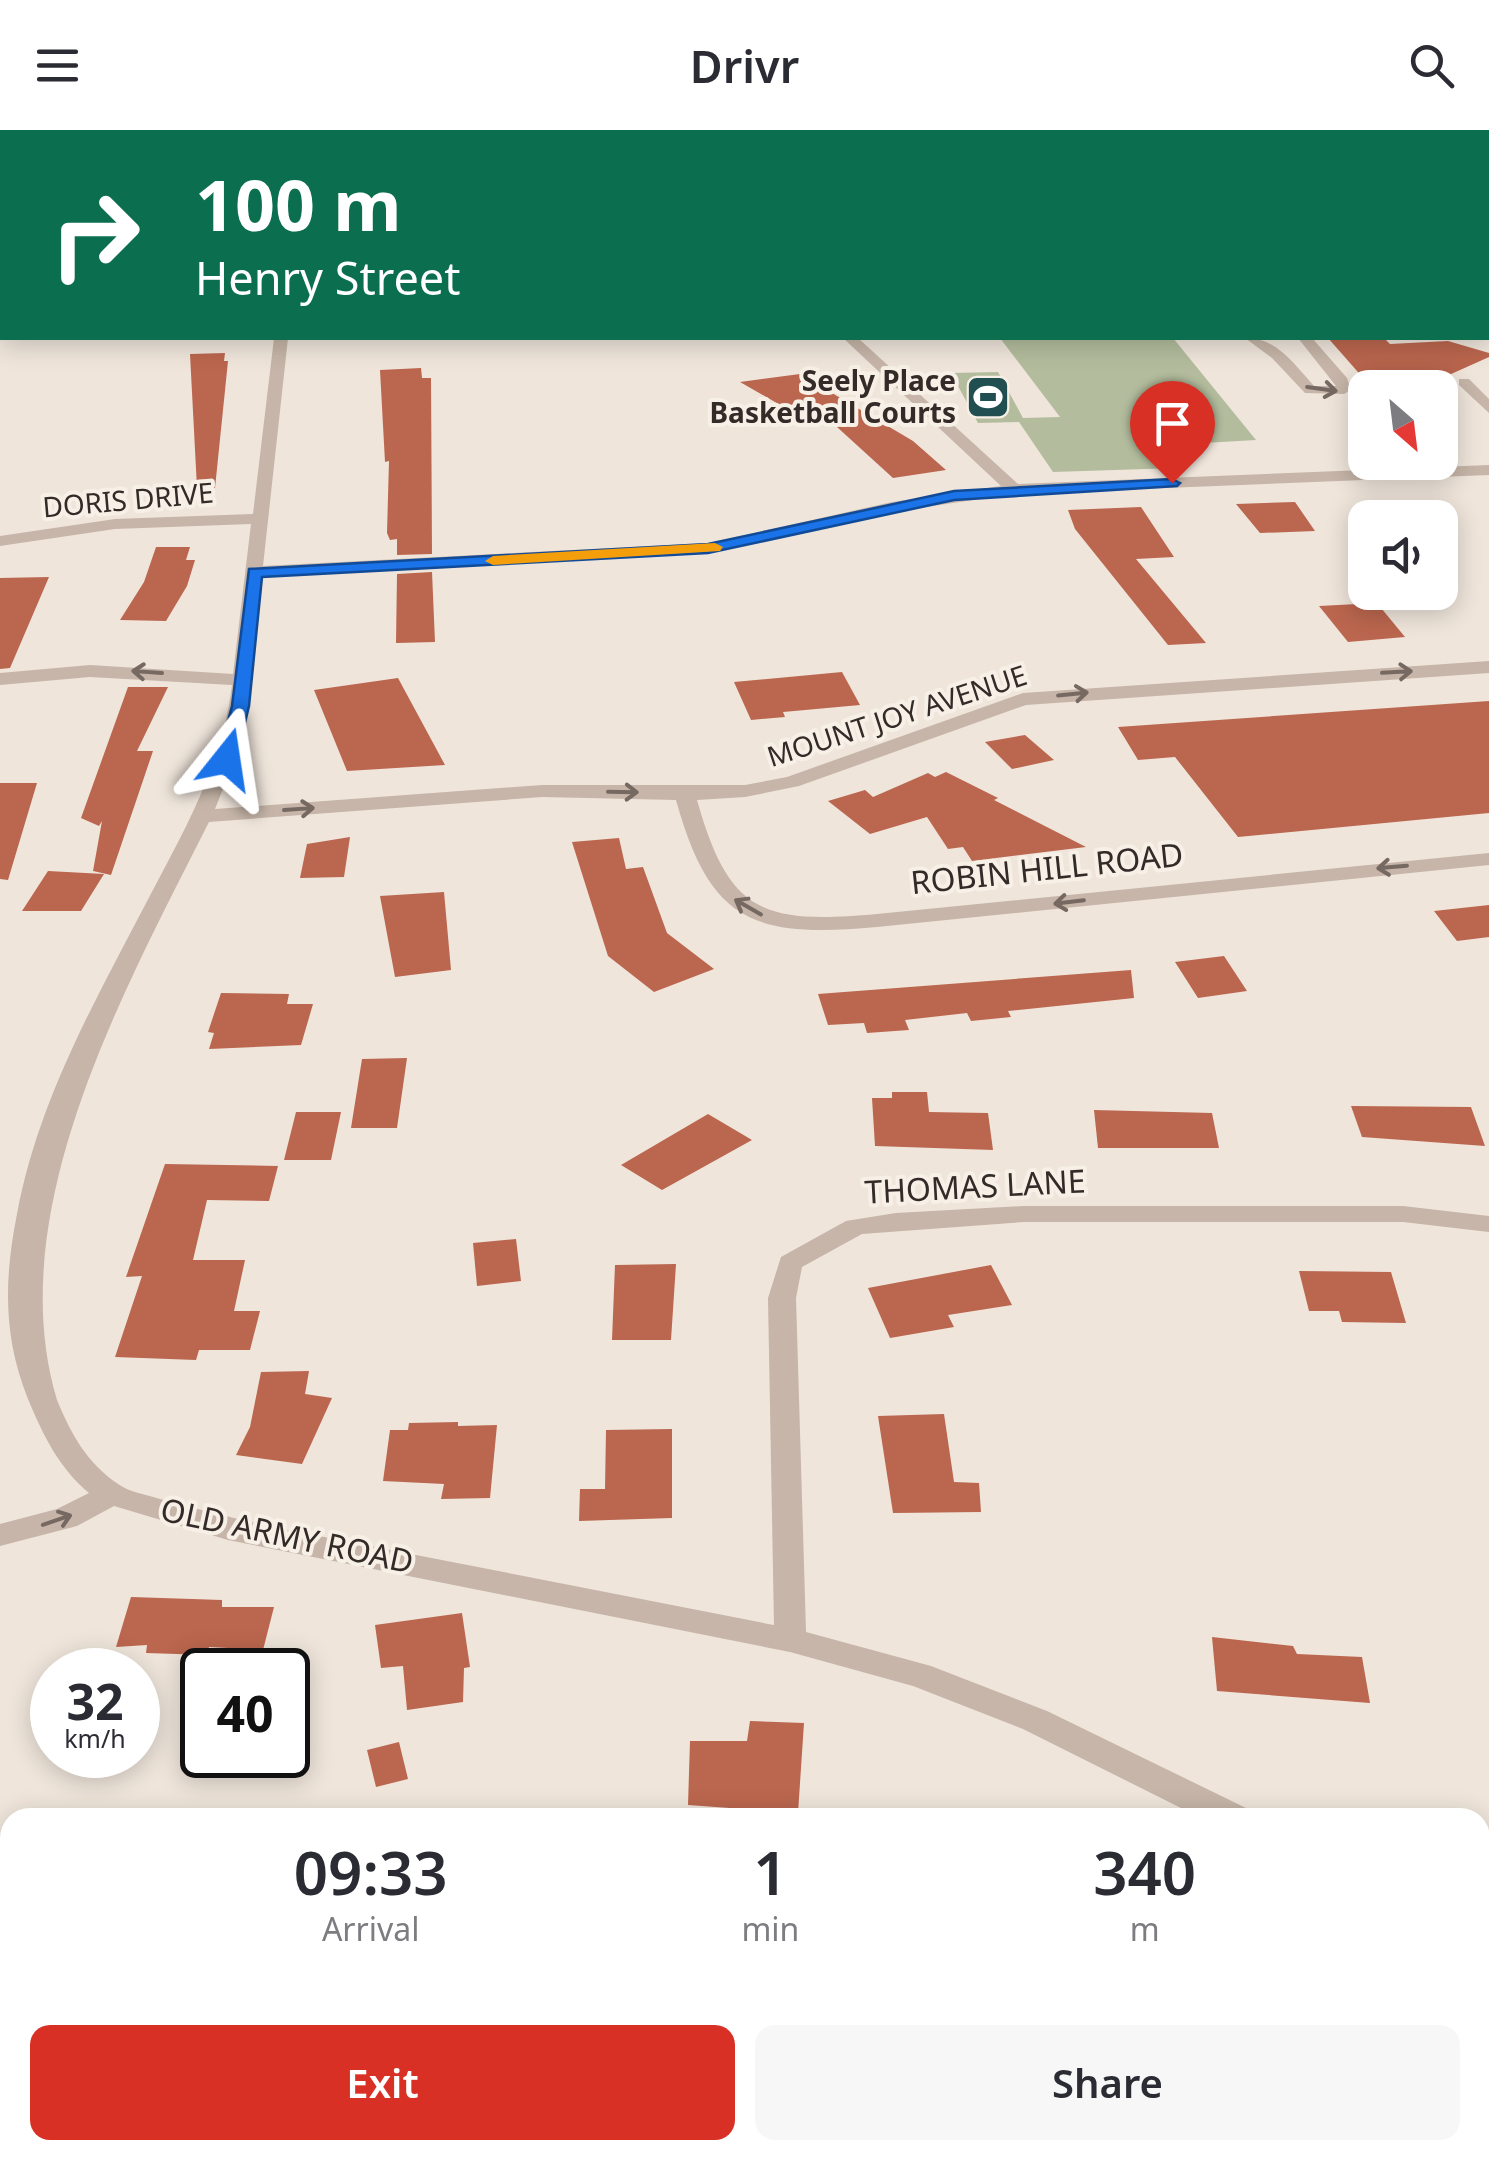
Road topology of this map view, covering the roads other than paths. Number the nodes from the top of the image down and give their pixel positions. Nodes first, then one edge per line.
1 (280, 340) edge
2 (853, 340) edge
3 (1256, 340) edge
4 (1308, 340) edge
5 (1464, 382) dead end
6 (1489, 408) edge
7 (1489, 470) edge
8 (1014, 490) junction
9 (261, 519) junction
10 (0, 540) edge
11 (255, 572) junction
12 (1489, 667) edge
13 (0, 679) edge
14 (244, 680) junction
15 (686, 794) junction
16 (202, 816) junction
17 (1489, 860) edge
18 (1489, 1224) edge
19 (111, 1495) junction
20 (0, 1535) edge
21 (790, 1640) junction
22 (1214, 1808) edge

1 - 9 street, OLD ARMY ROAD
2 - 8 street
3 -> 4 street
5 - 6 street
7 - 8 street
8 - 11 street
9 - 10 street, DORIS DRIVE
9 - 11 street, OLD ARMY ROAD
11 - 14 street, OLD ARMY ROAD
15 -> 12 street, MOUNT JOY AVENUE
14 -> 13 street
14 - 16 street, OLD ARMY ROAD
16 -> 15 street, MOUNT JOY AVENUE
17 -> 15 street, ROBIN HILL ROAD
16 - 19 street, OLD ARMY ROAD
18 - 21 street, THOMAS LANE
20 -> 19 street
19 - 21 street, OLD ARMY ROAD
21 - 22 street, OLD ARMY ROAD

